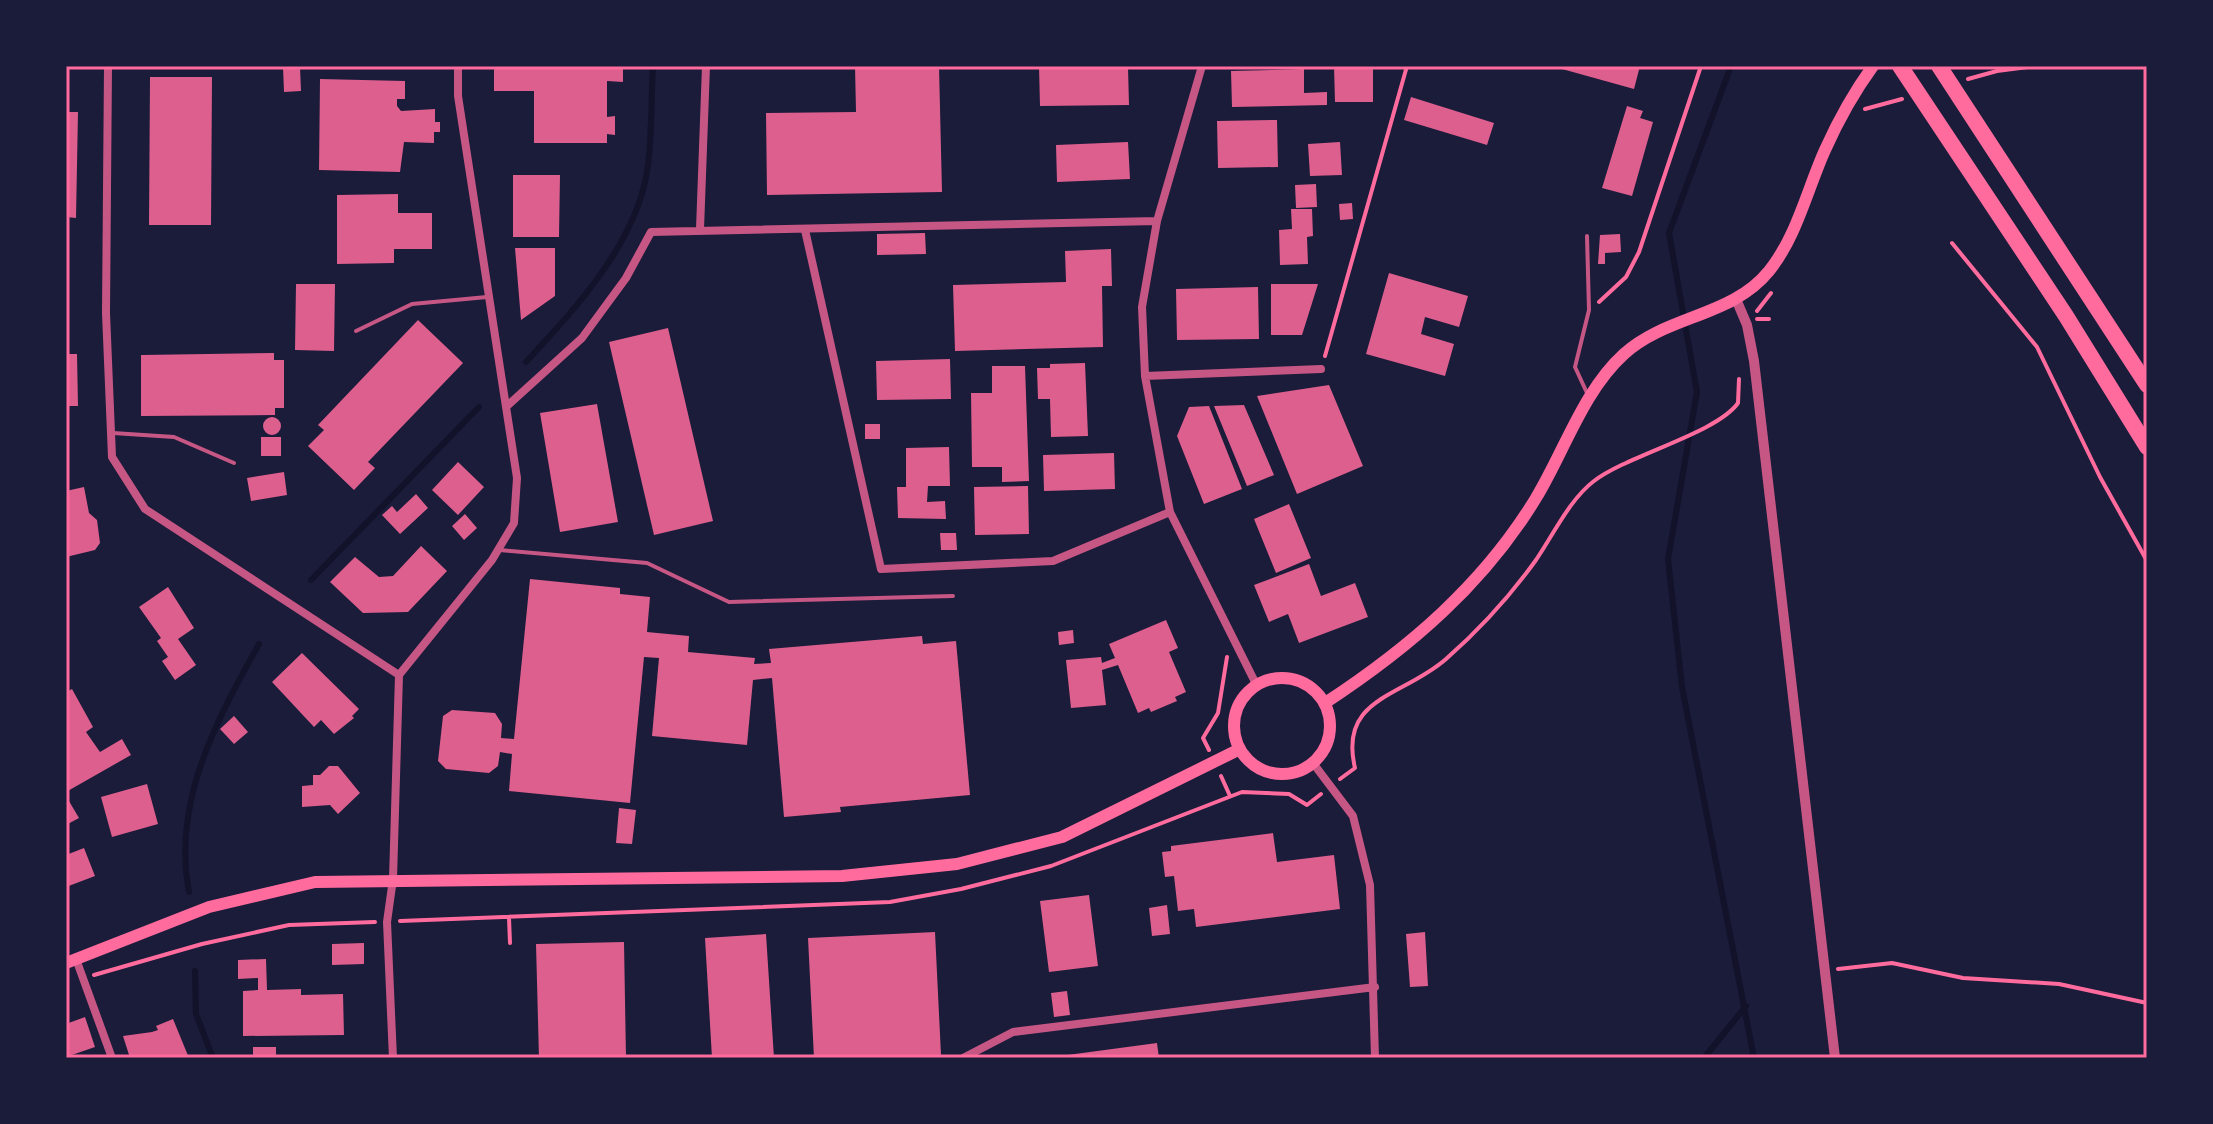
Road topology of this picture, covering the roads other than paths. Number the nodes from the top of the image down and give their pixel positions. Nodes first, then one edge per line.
1 (108, 66) edge
2 (458, 66) edge
3 (706, 66) edge
4 (1202, 66) edge
5 (1873, 66) edge
6 (1900, 66) edge
7 (1939, 66) edge
8 (1157, 221) junction
9 (700, 229) junction
10 (805, 230) junction
11 (1587, 236) dead end
12 (489, 296) junction
13 (1736, 299) junction
14 (356, 331) dead end
15 (1321, 369) road end
16 (1145, 376) junction
17 (2147, 385) edge
18 (1591, 399) junction
19 (507, 406) junction
20 (111, 433) junction
21 (2147, 447) edge
22 (234, 463) dead end
23 (1170, 512) junction
24 (498, 550) junction
25 (953, 596) dead end
26 (399, 675) junction
27 (1257, 686) junction
28 (1325, 703) junction
29 (1240, 749) junction
30 (1313, 763) junction
31 (393, 879) junction
32 (71, 961) edge
33 (1375, 987) junction
34 (112, 1058) edge
35 (393, 1058) edge
36 (963, 1058) edge
37 (1375, 1058) edge
38 (1835, 1058) edge

1 - 20 street
2 - 12 street
3 - 9 street
4 - 8 street
5 - 13 main road
6 - 21 highway
7 - 17 highway
8 - 10 street
8 - 16 street
9 - 10 street
9 - 19 street
10 - 23 street
11 - 18 lane
12 - 14 lane
12 - 19 street
13 - 18 main road
13 - 38 street
15 - 16 street
16 - 23 street
18 - 28 main road
19 - 24 street
20 - 22 lane
20 - 26 street
23 - 27 street
24 - 25 lane
24 - 26 street
26 - 31 street
27 - 28 main road
27 - 29 main road
28 - 30 main road
29 - 30 main road
29 - 31 main road
30 - 33 street
31 - 32 main road
31 - 35 street
32 - 34 street
33 - 36 street
33 - 37 street

